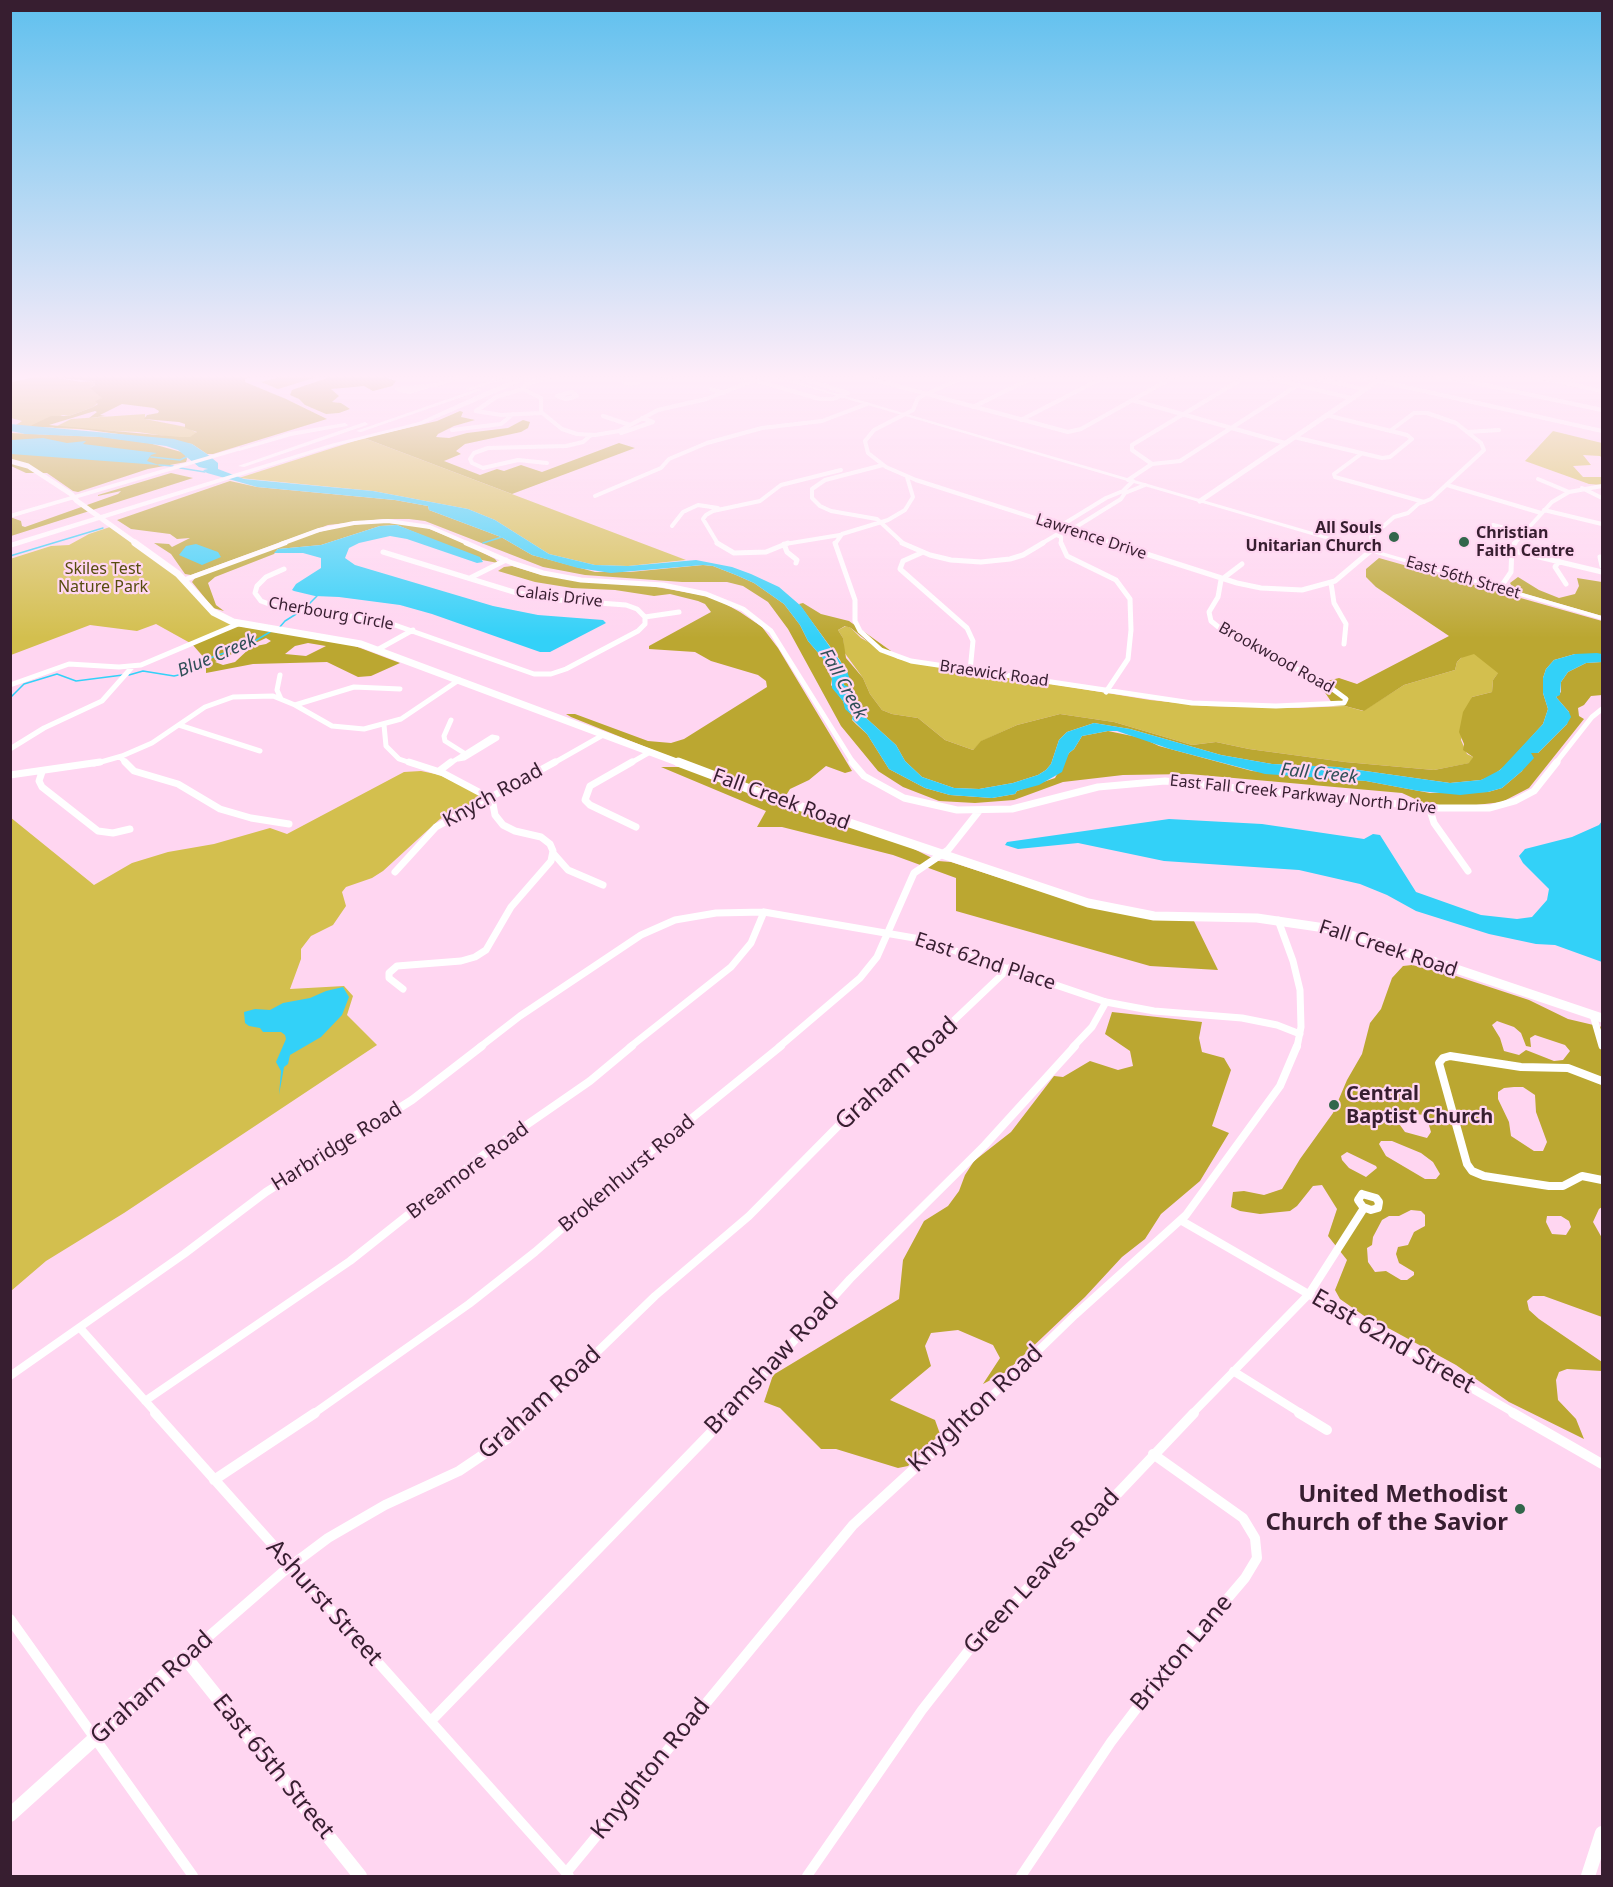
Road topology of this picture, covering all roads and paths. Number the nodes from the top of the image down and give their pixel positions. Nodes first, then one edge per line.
1 (14, 462) edge
2 (195, 462) edge
3 (268, 462) edge
4 (269, 462) edge
5 (272, 462) edge
6 (472, 462) edge
7 (501, 462) edge
8 (539, 462) edge
9 (666, 462) edge
10 (878, 462) joint
11 (1065, 462) edge
12 (1149, 462) edge
13 (1173, 462) edge
14 (1258, 462) edge
15 (1350, 462) edge
16 (1472, 462) edge
17 (547, 463) dead end
18 (883, 465) junction
19 (1152, 465) junction
20 (251, 468) junction
21 (907, 477) junction
22 (1538, 479) dead end
23 (1130, 481) junction
24 (1145, 485) junction
25 (1447, 485) junction
26 (197, 486) junction
27 (1602, 486) edge
28 (1582, 488) junction
29 (1126, 491) junction
30 (1569, 492) junction
31 (595, 496) dead end
32 (74, 498) junction
33 (1602, 498) edge
34 (1202, 502) junction
35 (1424, 502) junction
36 (721, 508) junction
37 (1544, 511) junction
38 (114, 513) junction
39 (12, 515) edge
40 (88, 519) junction
41 (881, 522) junction
42 (1602, 524) edge
43 (1493, 525) dead end
44 (672, 526) dead end
45 (1059, 526) junction
46 (1072, 530) junction
47 (1524, 533) junction
48 (842, 534) junction
49 (1059, 536) junction
50 (784, 544) junction
51 (10, 545) edge
52 (1510, 550) junction
53 (1371, 551) junction
54 (383, 552) dead end
55 (921, 553) junction
56 (1600, 557) dead end
57 (507, 560) junction
58 (1559, 561) junction
59 (796, 563) dead end
60 (1242, 564) dead end
61 (1602, 566) edge
62 (284, 569) dead end
63 (1602, 572) edge
64 (470, 578) junction
65 (1223, 579) junction
66 (184, 580) junction
67 (1332, 583) junction
68 (1566, 584) dead end
69 (1500, 588) junction
70 (679, 612) dead end
71 (645, 616) junction
72 (1602, 618) edge
73 (238, 624) junction
74 (415, 631) junction
75 (1344, 644) dead end
76 (380, 651) junction
77 (133, 666) junction
78 (970, 671) junction
79 (280, 675) dead end
80 (459, 680) junction
81 (10, 685) edge
82 (400, 689) dead end
83 (1106, 692) junction
84 (281, 699) junction
85 (1344, 703) joint
86 (295, 705) junction
87 (1602, 709) edge
88 (451, 720) dead end
89 (179, 724) junction
90 (384, 725) junction
91 (603, 735) junction
92 (10, 749) edge
93 (260, 751) dead end
94 (650, 752) junction
95 (464, 753) junction
96 (120, 757) junction
97 (458, 759) junction
98 (438, 771) junction
99 (42, 772) junction
100 (10, 776) edge
101 (492, 798) junction
102 (1429, 807) junction
103 (979, 811) junction
104 (289, 824) dead end
105 (636, 827) dead end
106 (130, 829) dead end
107 (553, 853) junction
108 (942, 855) junction
109 (1468, 871) dead end
110 (395, 872) dead end
111 (603, 885) dead end
112 (764, 912) junction
113 (1278, 920) junction
114 (666, 922) joint
115 (888, 934) junction
116 (1009, 968) junction
117 (403, 989) dead end
118 (1106, 1002) junction
119 (1598, 1017) edge
120 (1300, 1034) junction
121 (1602, 1046) edge
122 (1602, 1082) edge
123 (1602, 1180) edge
124 (1364, 1208) dead end
125 (1182, 1221) junction
126 (1309, 1294) junction
127 (80, 1328) junction
128 (1233, 1371) junction
129 (10, 1376) edge
130 (145, 1401) junction
131 (1327, 1430) dead end
132 (1153, 1454) junction
133 (1602, 1464) edge
134 (214, 1480) junction
135 (290, 1566) junction
136 (10, 1618) edge
137 (185, 1657) junction
138 (431, 1721) junction
139 (96, 1739) junction
140 (10, 1815) edge
141 (1602, 1833) edge
142 (568, 1875) edge
143 (192, 1876) edge
144 (360, 1876) edge
145 (807, 1876) edge
146 (1021, 1876) edge
147 (1588, 1876) edge

1 - 32 main road, Fall Creek Road
2 - 32 main road
3 - 20 highway
4 - 20 highway
5 - 20 highway
6 - 7 street
8 - 17 street
9 - 31 street
10 - 18 street, Lawrence Drive
10 - 36 street
11 - 23 main road, East 56th Street
12 - 19 street
13 - 19 street
14 - 34 main road
15 - 35 street
16 - 25 street
18 - 21 street, Lawrence Drive
18 - 41 street
19 - 23 street
20 - 26 highway
20 - 26 highway
21 - 41 street
21 - 45 street, Lawrence Drive
22 - 30 street
23 - 24 main road, East 56th Street
23 - 29 street
24 - 29 street
24 - 34 main road, East 56th Street
25 - 35 street
25 - 37 street
26 - 38 highway
26 - 38 highway
26 - 40 highway
27 - 28 street
28 - 30 street
28 - 33 street
29 - 45 street
29 - 46 street
30 - 37 street
32 - 39 main road
32 - 66 main road, Fall Creek Road
34 - 53 main road, East 56th Street
35 - 53 street
36 - 44 street
36 - 50 street
37 - 42 street
37 - 47 street
38 - 40 highway
40 - 51 highway
41 - 48 street
41 - 55 street
43 - 47 street
45 - 46 street, Lawrence Drive
45 - 49 street
46 - 49 street
46 - 65 street, Lawrence Drive
47 - 52 street
48 - 50 street
48 - 78 street, Braewick Road
49 - 55 street
49 - 83 street
50 - 59 street
52 - 58 street
52 - 69 street
53 - 67 street, Lawrence Drive
53 - 69 main road, East 56th Street
54 - 64 street, Calais Drive
55 - 78 street
56 - 61 street
57 - 64 street
57 - 66 street, East Fall Creek Parkway North Drive
57 - 103 street, East Fall Creek Parkway North Drive
58 - 63 street
58 - 68 street
60 - 65 street
62 - 74 street, Cherbourg Circle
64 - 71 street, Calais Drive
65 - 67 street, Lawrence Drive
65 - 85 street, Brookwood Road
66 - 73 main road, Fall Creek Road
67 - 75 street
69 - 72 main road, East 56th Street
70 - 71 street
71 - 74 street, Cherbourg Circle
73 - 76 main road, Fall Creek Road
73 - 77 street
74 - 76 street
76 - 80 main road, Fall Creek Road
77 - 81 street
77 - 92 street
78 - 83 street, Braewick Road
79 - 84 street
80 - 90 street
80 - 91 main road, Fall Creek Road
82 - 86 street
83 - 85 street, Braewick Road
84 - 86 street
84 - 89 street
86 - 90 street
87 - 102 street, East Fall Creek Parkway North Drive
88 - 95 street
89 - 93 street
89 - 96 street
90 - 98 street
91 - 94 main road, Fall Creek Road
91 - 101 street, Knych Road
94 - 105 street
94 - 108 main road, Fall Creek Road
95 - 97 street
95 - 97 street
96 - 99 street
96 - 104 street
97 - 98 street
98 - 101 street
99 - 100 street
99 - 106 street
101 - 107 street
101 - 110 street, Knych Road
102 - 103 street, East Fall Creek Parkway North Drive
102 - 109 street
103 - 108 street, Brokenhurst Road
107 - 111 street
107 - 117 street
108 - 113 main road, Fall Creek Road
108 - 115 street, Brokenhurst Road
112 - 114 street, East 62nd Place
112 - 115 street, East 62nd Place
112 - 130 street, Breamore Road
113 - 119 main road, Fall Creek Road
113 - 120 street, Knyghton Road
114 - 127 street, Harbridge Road
115 - 116 street, East 62nd Place
115 - 134 street, Brokenhurst Road
116 - 118 street, East 62nd Place
116 - 135 street, Graham Road
118 - 120 street, East 62nd Place
118 - 138 street, Bramshaw Road
119 - 121 street
120 - 125 street, Knyghton Road
122 - 123 street
124 - 126 street, Green Leaves Road
125 - 126 street, East 62nd Street
125 - 142 street, Knyghton Road
126 - 128 street, Green Leaves Road
126 - 133 street, East 62nd Street
127 - 129 street, Harbridge Road
127 - 130 street, Ashurst Street
128 - 131 street
128 - 132 street, Green Leaves Road
130 - 134 street, Ashurst Street
132 - 145 street, Green Leaves Road
132 - 146 street, Brixton Lane
134 - 135 street, Ashurst Street
135 - 137 street, Graham Road
135 - 138 street, Ashurst Street
136 - 139 street
137 - 139 main road, Graham Road
137 - 144 main road, East 65th Street
138 - 142 street, Ashurst Street
139 - 140 main road, Graham Road
139 - 143 street
141 - 147 main road

